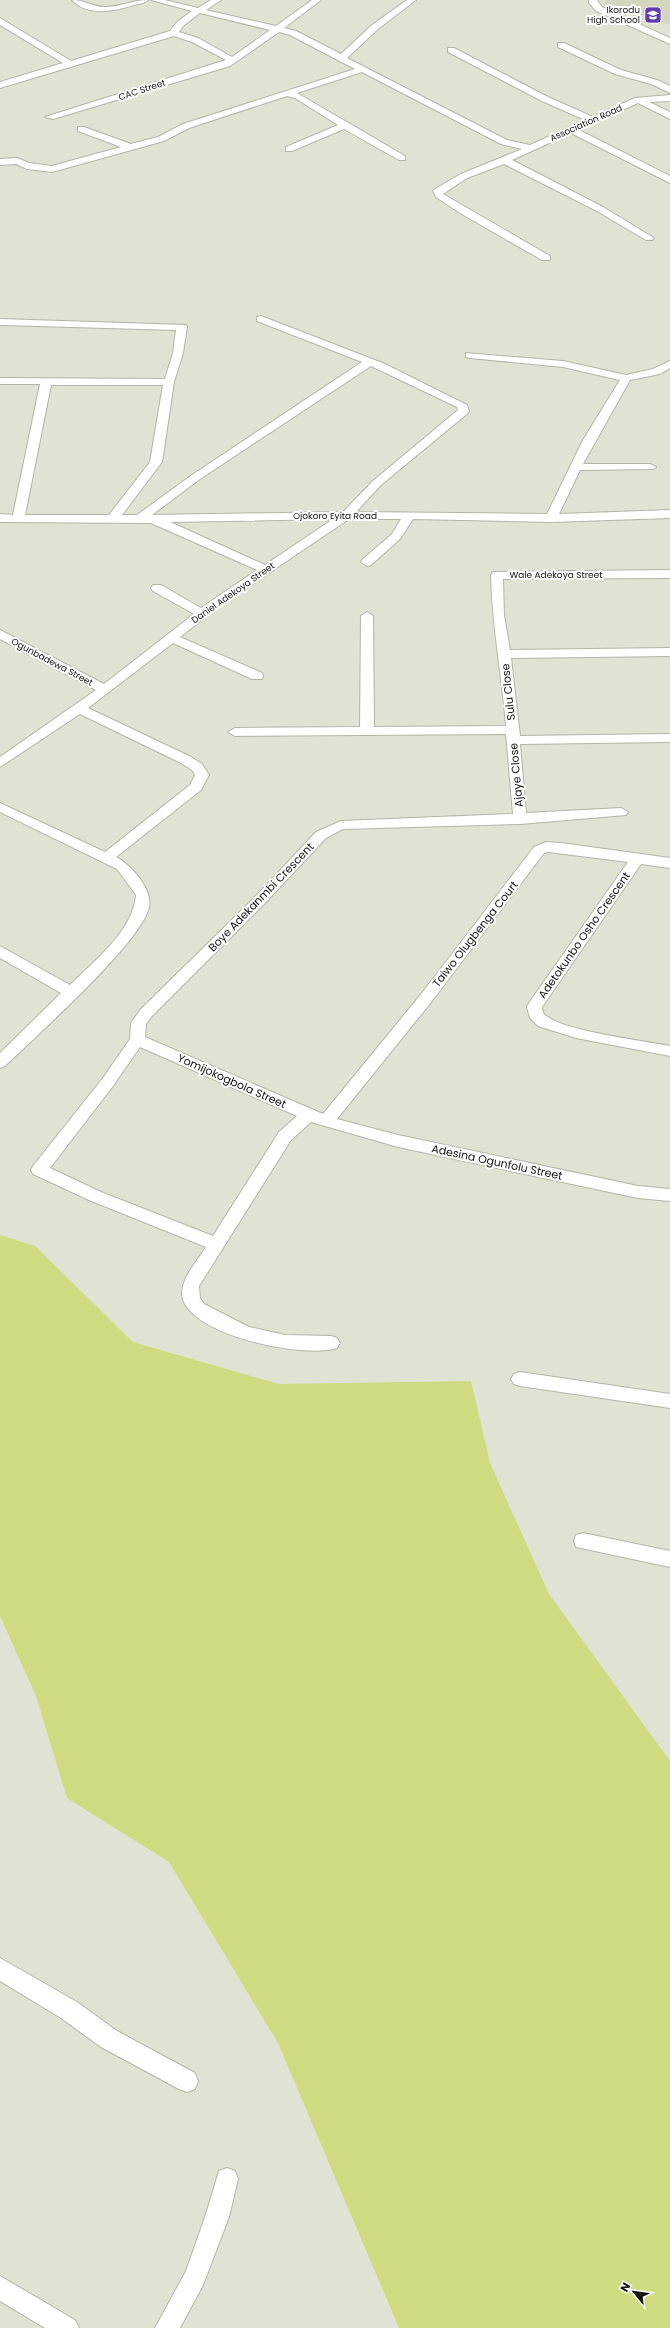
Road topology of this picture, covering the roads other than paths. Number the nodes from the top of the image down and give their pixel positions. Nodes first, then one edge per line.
1 (76, 0) edge
2 (144, 0) edge
3 (155, 0) edge
4 (217, 0) edge
5 (317, 0) edge
6 (412, 0) edge
7 (593, 0) edge
8 (201, 11) junction
9 (0, 21) edge
10 (279, 28) junction
11 (174, 33) junction
12 (670, 41) edge
13 (561, 45) dead end
14 (452, 50) dead end
15 (342, 58) junction
16 (232, 60) junction
17 (70, 64) junction
18 (363, 69) junction
19 (0, 85) edge
20 (670, 90) edge
21 (289, 94) junction
22 (670, 98) edge
23 (638, 100) junction
24 (670, 116) edge
25 (50, 117) dead end
26 (592, 120) junction
27 (346, 125) junction
28 (81, 129) dead end
29 (570, 129) junction
30 (130, 147) junction
31 (531, 148) junction
32 (289, 149) dead end
33 (402, 158) dead end
34 (504, 160) junction
35 (0, 162) edge
36 (670, 180) edge
37 (649, 238) dead end
38 (546, 258) dead end
39 (261, 319) dead end
40 (2, 322) dead end
41 (470, 355) dead end
42 (369, 362) junction
43 (670, 364) edge
44 (626, 378) junction
45 (0, 381) edge
46 (46, 382) junction
47 (169, 382) junction
48 (650, 467) dead end
49 (577, 468) junction
50 (670, 514) edge
51 (346, 515) junction
52 (409, 516) junction
53 (114, 517) junction
54 (0, 518) edge
55 (18, 518) junction
56 (146, 518) junction
57 (551, 518) junction
58 (367, 562) dead end
59 (267, 570) junction
60 (670, 574) edge
61 (157, 588) dead end
62 (203, 614) junction
63 (367, 616) dead end
64 (0, 634) edge
65 (172, 638) junction
66 (670, 652) edge
67 (503, 654) junction
68 (257, 676) dead end
69 (104, 690) junction
70 (79, 708) junction
71 (367, 730) junction
72 (235, 732) dead end
73 (512, 735) junction
74 (670, 738) edge
75 (0, 763) edge
76 (0, 806) edge
77 (621, 812) dead end
78 (520, 820) junction
79 (106, 858) junction
80 (638, 858) junction
81 (670, 863) edge
82 (0, 951) edge
83 (70, 992) junction
84 (137, 1040) junction
85 (670, 1051) edge
86 (0, 1062) edge
87 (308, 1115) junction
88 (326, 1122) junction
89 (670, 1195) edge
90 (217, 1244) junction
91 (331, 1343) dead end
92 (520, 1379) dead end
93 (670, 1401) edge
94 (583, 1541) dead end
95 (670, 1560) edge
96 (0, 1969) edge
97 (187, 2081) dead end
98 (227, 2179) dead end
99 (0, 2288) edge
100 (67, 2328) edge
101 (167, 2328) edge

1 - 2 street
3 - 8 street
4 - 8 street
5 - 10 street, CAC Street
6 - 15 street
7 - 12 street
8 - 10 street
8 - 11 street
9 - 17 street
10 - 15 street
10 - 16 street, CAC Street
11 - 16 street
11 - 17 street
13 - 20 street
14 - 26 street
15 - 18 street
16 - 25 street, CAC Street
17 - 19 street
18 - 21 street
18 - 31 street
21 - 27 street
21 - 30 street
22 - 23 street, Association Road
23 - 24 street
23 - 26 street, Association Road
26 - 29 street, Association Road
27 - 32 street
27 - 33 street
28 - 30 street
29 - 31 street, Association Road
29 - 36 street
30 - 35 street
31 - 34 street, Association Road
34 - 37 street
34 - 38 street, Association Road
39 - 42 street
40 - 47 street
41 - 44 street
42 - 51 street, Daniel Adekoya Street
42 - 56 street
43 - 44 street
44 - 49 street
45 - 46 street
46 - 47 street
46 - 55 street
47 - 53 street
48 - 49 street
49 - 57 street
50 - 57 street, Ojokoro Eyita Road
51 - 52 street, Ojokoro Eyita Road
51 - 56 street, Ojokoro Eyita Road
51 - 59 street, Daniel Adekoya Street
52 - 57 street, Ojokoro Eyita Road
52 - 58 street
53 - 55 street, Ojokoro Eyita Road
53 - 56 street, Ojokoro Eyita Road
54 - 55 street, Ojokoro Eyita Road
56 - 59 street
59 - 62 street, Daniel Adekoya Street
60 - 67 street, Wale Adekoya Street
61 - 62 street
62 - 65 street, Daniel Adekoya Street
63 - 71 street
64 - 69 street, Ogunbadewa Street
65 - 68 street
65 - 69 street, Daniel Adekoya Street
66 - 67 street
67 - 73 street, Sulu Close
69 - 70 street, Daniel Adekoya Street
70 - 75 street, Daniel Adekoya Street
70 - 79 street
71 - 72 street
71 - 73 street
73 - 74 street
73 - 78 street, Ajaye Close
76 - 79 street
77 - 78 street, Boye Adekanmbi Crescent
78 - 84 street, Boye Adekanmbi Crescent
79 - 83 street
80 - 81 street, Taiwo Olugbenga Court
80 - 85 street, Adetokunbo Osho Crescent
80 - 88 street, Taiwo Olugbenga Court
82 - 83 street
83 - 86 street
84 - 87 street, Yomijokogbola Street
84 - 90 street, Boye Adekanmbi Crescent
87 - 88 street, Yomijokogbola Street
87 - 90 street
88 - 89 street, Adesina Ogunfolu Street
90 - 91 street
92 - 93 street
94 - 95 street
96 - 97 street
98 - 101 street
99 - 100 street

